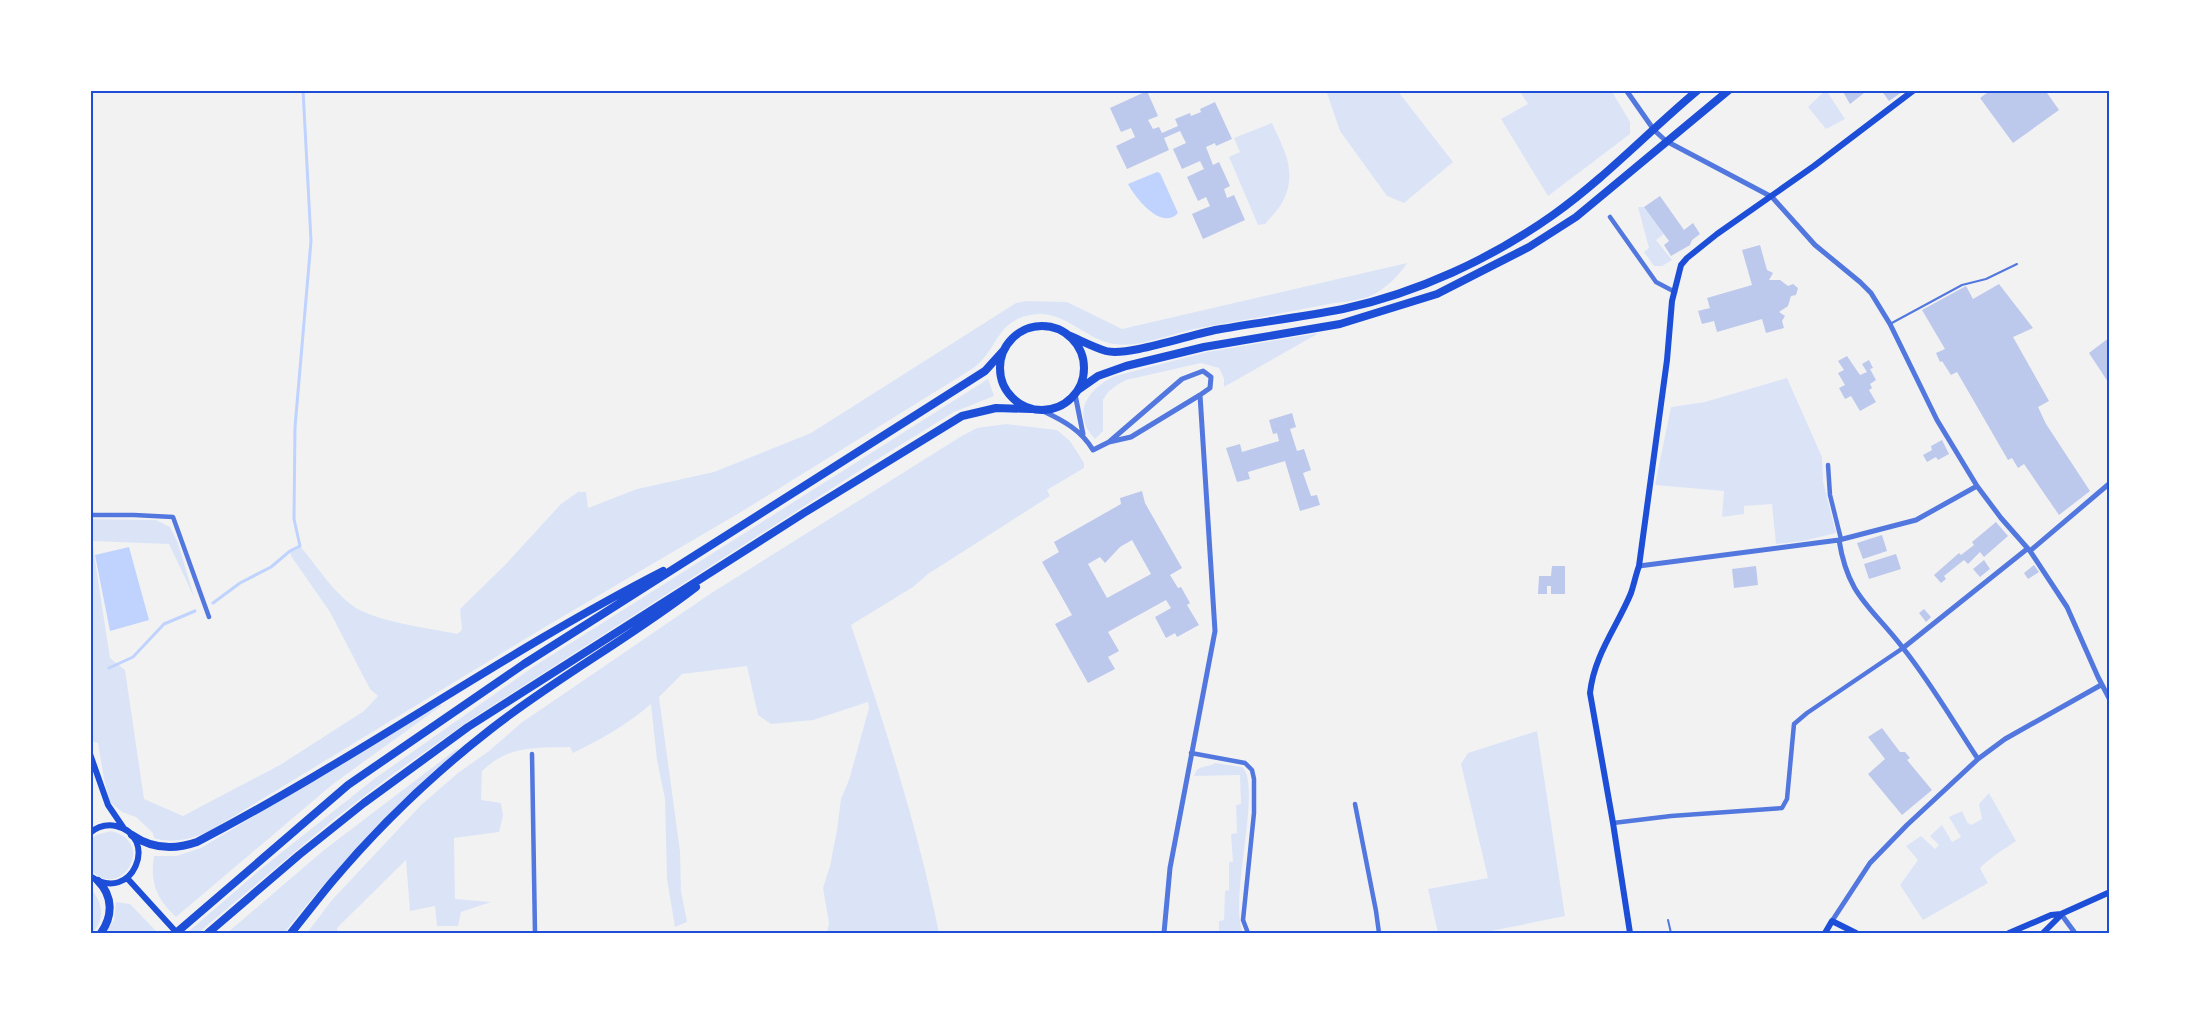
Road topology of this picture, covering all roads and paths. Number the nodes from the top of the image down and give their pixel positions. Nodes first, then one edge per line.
1 (1698, 90) edge
2 (1729, 90) edge
3 (1914, 90) edge
4 (1628, 91) edge
5 (1654, 130) junction
6 (1666, 141) junction
7 (1772, 197) junction
8 (1610, 217) dead end
9 (2017, 264) dead end
10 (1674, 292) junction
11 (1890, 324) junction
12 (1068, 335) junction
13 (1004, 350) junction
14 (1077, 392) junction
15 (1200, 395) junction
16 (1031, 409) junction
17 (1043, 411) junction
18 (1083, 434) junction
19 (1109, 442) junction
20 (1828, 465) dead end
21 (2110, 483) edge
22 (1977, 486) junction
23 (90, 515) edge
24 (1840, 539) junction
25 (705, 549) junction
26 (2029, 550) junction
27 (730, 560) junction
28 (1639, 566) junction
29 (209, 616) dead end
30 (1904, 648) junction
31 (2101, 685) junction
32 (2110, 700) edge
33 (1191, 753) junction
34 (90, 754) edge
35 (532, 754) dead end
36 (1978, 759) junction
37 (1355, 804) dead end
38 (1613, 823) junction
39 (90, 833) edge
40 (129, 833) junction
41 (90, 876) edge
42 (127, 878) junction
43 (98, 881) junction
44 (2110, 892) edge
45 (2061, 914) junction
46 (1668, 920) dead end
47 (1832, 921) junction
48 (101, 933) edge
49 (177, 933) edge
50 (208, 933) edge
51 (291, 933) edge
52 (535, 933) edge
53 (1164, 933) edge
54 (1248, 933) edge
55 (1379, 933) edge
56 (1629, 933) edge
57 (1671, 933) edge
58 (1825, 933) edge
59 (1856, 933) edge
60 (2010, 933) edge
61 (2043, 933) edge
62 (2075, 933) edge

1 - 5 highway
2 - 6 highway
3 - 7 main road
4 - 5 street
5 - 6 street
5 - 12 highway
6 - 7 street
6 - 14 highway
7 - 10 main road
7 - 11 street
8 - 10 street
9 - 11 lane
10 - 28 main road
11 - 22 street
12 - 13 highway
12 - 14 highway
13 - 16 highway
13 - 25 highway
14 - 17 highway
14 - 18 street
15 - 19 street
15 - 19 street
15 - 33 street
16 - 17 highway
16 - 27 highway
17 - 18 street
18 - 19 street
20 - 24 street
21 - 26 street
22 - 24 street
22 - 26 street
23 - 29 street
24 - 28 street
24 - 30 street
25 - 40 highway
25 - 49 highway
26 - 30 street
26 - 31 street
27 - 50 highway
27 - 51 highway
28 - 38 main road
30 - 36 street
30 - 38 street
31 - 32 street
31 - 36 street
33 - 53 street
33 - 54 street
34 - 40 main road
35 - 52 street
36 - 47 street
37 - 55 street
38 - 56 main road
39 - 40 main road
40 - 42 main road
41 - 43 main road
42 - 43 main road
42 - 49 main road
43 - 48 highway
44 - 45 main road
45 - 60 main road
45 - 61 main road
45 - 62 street
46 - 57 lane
47 - 58 main road
47 - 59 main road

